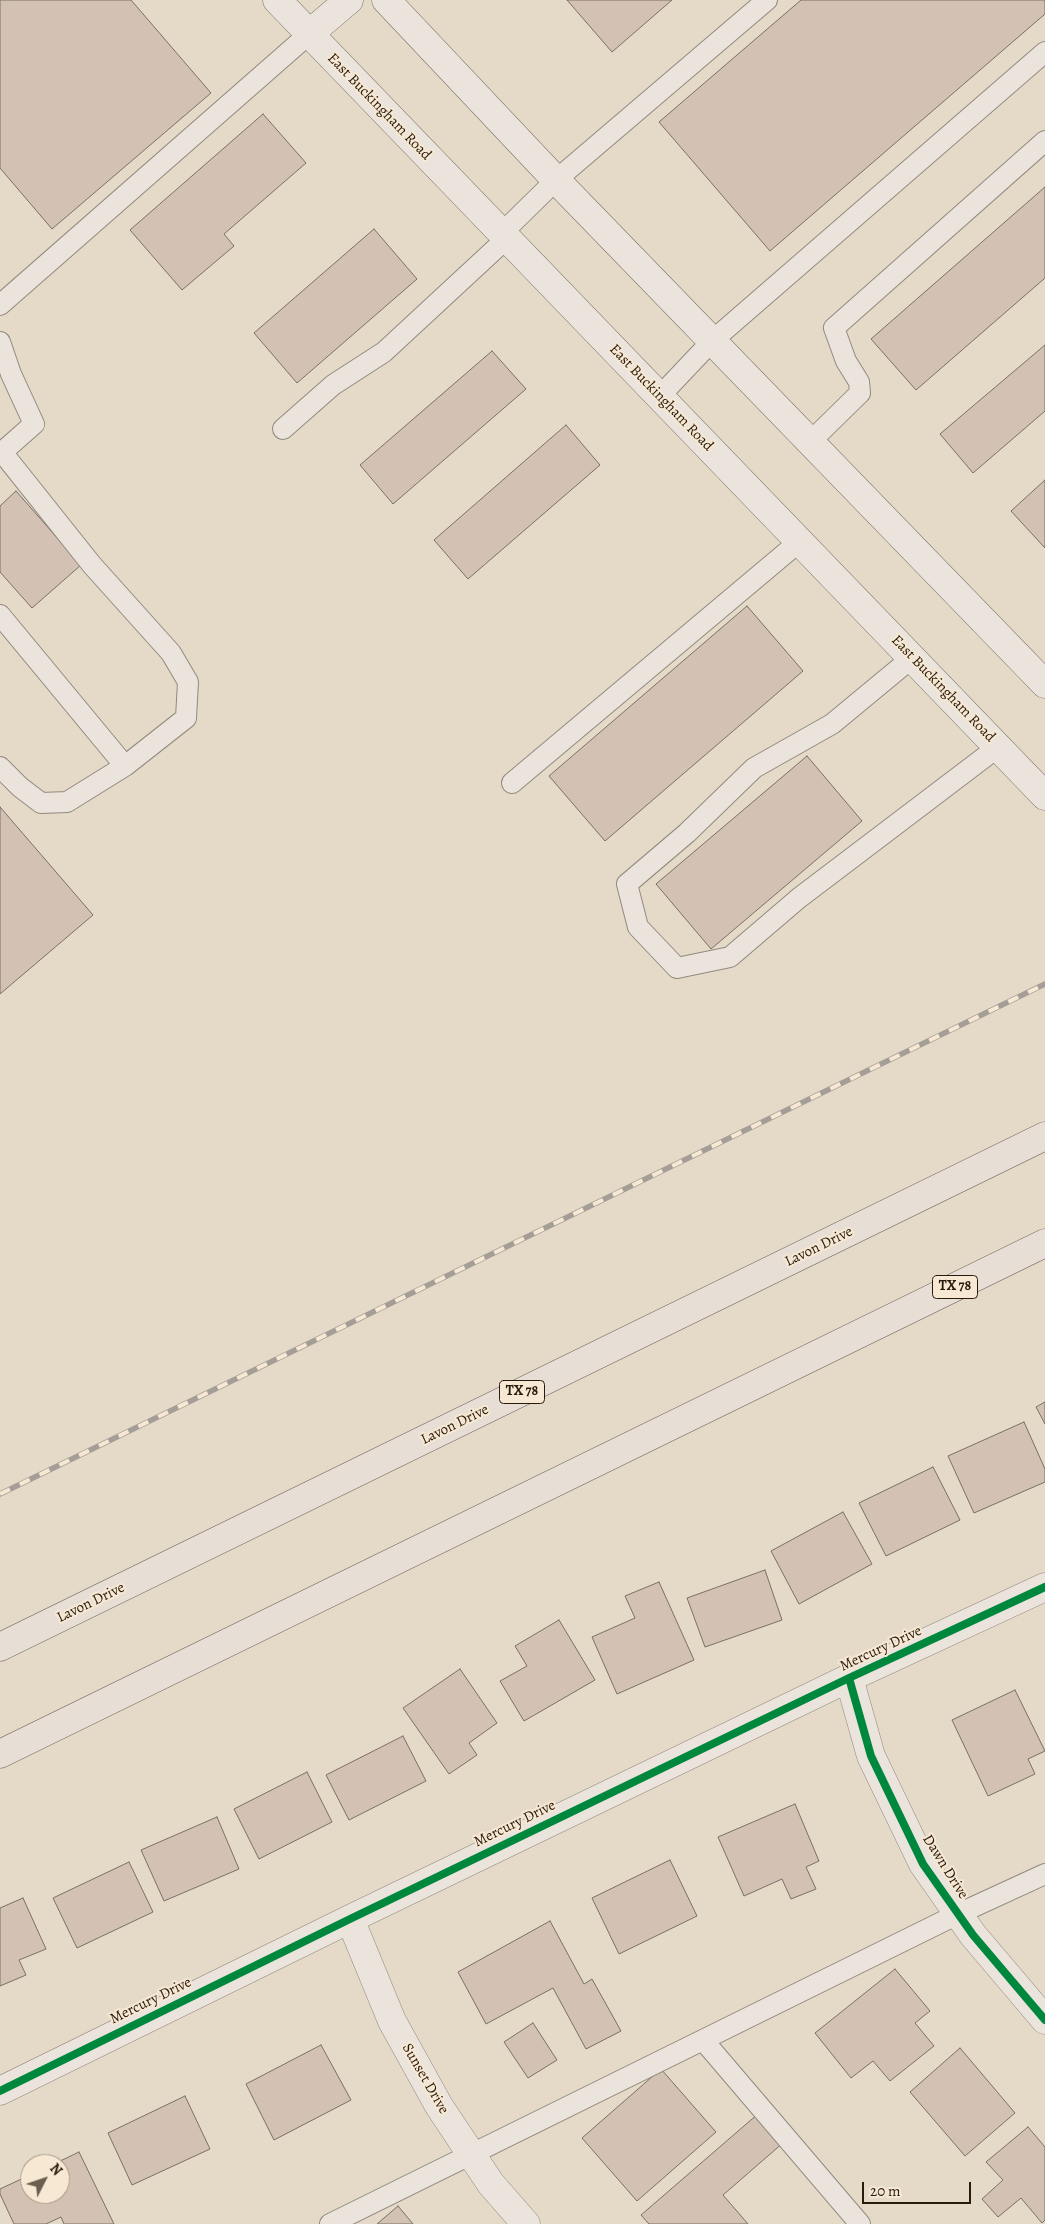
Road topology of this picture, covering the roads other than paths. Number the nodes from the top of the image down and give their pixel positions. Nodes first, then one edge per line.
1 (277, 0) edge
2 (349, 0) edge
3 (386, 0) edge
4 (767, 0) edge
5 (309, 34) junction
6 (1045, 52) edge
7 (1045, 141) edge
8 (556, 180) junction
9 (504, 237) junction
10 (0, 305) edge
11 (712, 341) junction
12 (0, 342) edge
13 (660, 396) junction
14 (282, 429) dead end
15 (810, 442) junction
16 (1, 453) edge
17 (800, 541) junction
18 (0, 615) edge
19 (913, 657) junction
20 (1045, 684) edge
21 (998, 747) junction
22 (125, 766) junction
23 (0, 767) edge
24 (512, 783) dead end
25 (1045, 796) edge
26 (1045, 1136) edge
27 (1045, 1243) edge
28 (1045, 1587) edge
29 (0, 1648) edge
30 (849, 1678) junction
31 (0, 1754) edge
32 (1045, 1874) edge
33 (958, 1914) junction
34 (350, 1919) junction
35 (1045, 2020) edge
36 (704, 2040) junction
37 (0, 2091) edge
38 (471, 2154) junction
39 (330, 2224) edge
40 (526, 2224) edge
41 (860, 2224) edge

1 - 5 main road, East Buckingham Road
2 - 5 main road
3 - 8 main road
4 - 8 lane
5 - 9 main road, East Buckingham Road
5 - 10 lane
6 - 11 lane
7 - 15 lane
8 - 9 lane
8 - 11 main road
9 - 13 main road, East Buckingham Road
9 - 14 lane
11 - 13 lane
11 - 15 main road
12 - 16 lane
13 - 17 main road, East Buckingham Road
15 - 20 main road
16 - 22 lane
17 - 19 main road, East Buckingham Road
17 - 24 lane
18 - 22 lane
19 - 21 main road, East Buckingham Road
19 - 21 lane
21 - 25 main road, East Buckingham Road
22 - 23 lane
26 - 29 main road, Lavon Drive / TX 78
27 - 31 main road, TX 78
28 - 30 main road, Mercury Drive
30 - 33 main road, Dawn Drive
30 - 34 main road, Mercury Drive
32 - 33 lane
33 - 35 main road, Dawn Drive
33 - 36 lane
34 - 37 main road, Mercury Drive
34 - 38 main road, Sunset Drive
36 - 38 lane
36 - 41 lane
38 - 39 lane
38 - 40 main road, Sunset Drive

